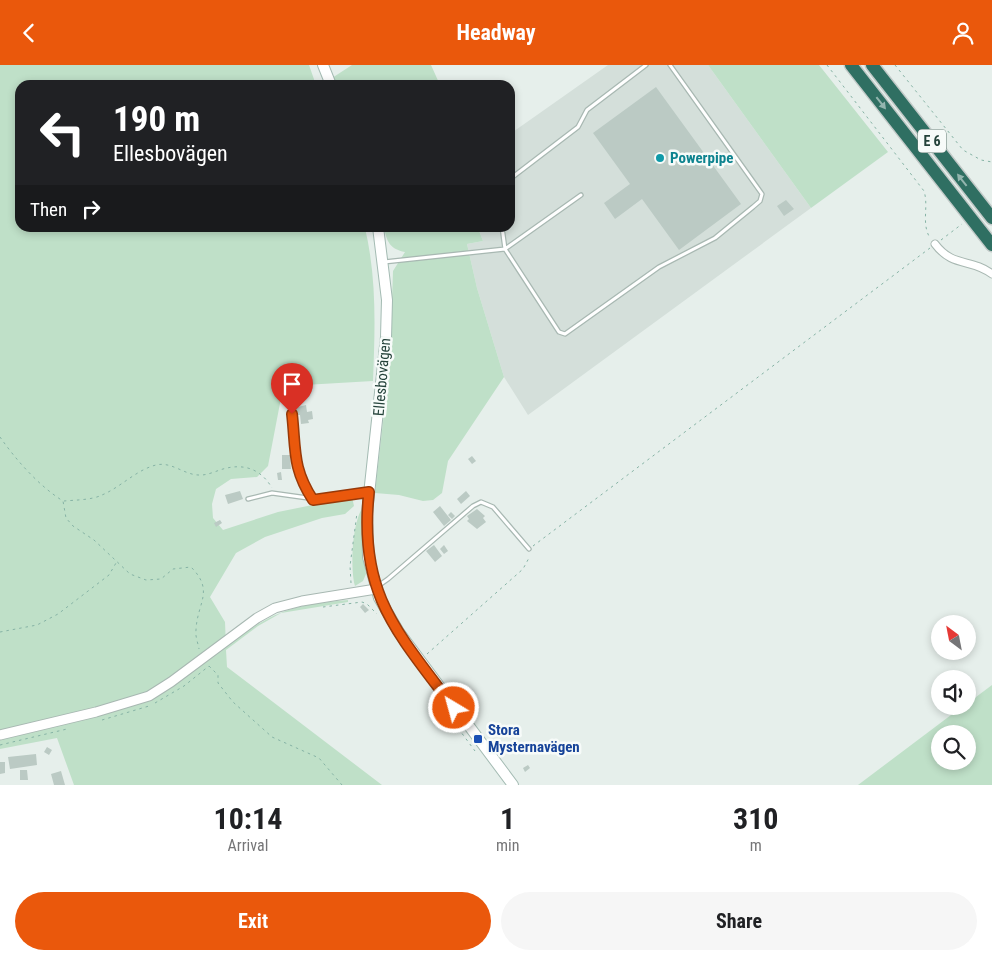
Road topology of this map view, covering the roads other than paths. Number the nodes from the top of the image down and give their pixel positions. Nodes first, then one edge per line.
1 (323, 65) edge
2 (646, 65) edge
3 (670, 65) edge
4 (851, 65) edge
5 (872, 65) edge
6 (329, 80) edge
7 (515, 175) edge
8 (580, 195) dead end
9 (992, 218) edge
10 (379, 232) edge
11 (503, 232) edge
12 (935, 244) road end
13 (992, 245) edge
14 (506, 249) junction
15 (383, 262) junction
16 (992, 274) edge
17 (290, 401) dead end
18 (369, 492) junction
19 (248, 499) dead end
20 (313, 500) junction
21 (529, 549) road end
22 (376, 588) junction
23 (0, 735) edge
24 (514, 785) edge

1 - 6 main road
2 - 7 lane
3 - 14 lane
4 -> 13 highway, E 6
9 -> 5 highway, E 6
8 - 14 lane
10 - 15 main road, Ellesbovägen
11 - 14 lane
12 - 16 street
14 - 15 lane
15 - 18 main road, Ellesbovägen
17 - 20 lane
18 - 20 lane
18 - 22 main road, Ellesbovägen
19 - 20 lane
21 - 22 lane
22 - 23 street
22 - 24 main road, Ellesbovägen

